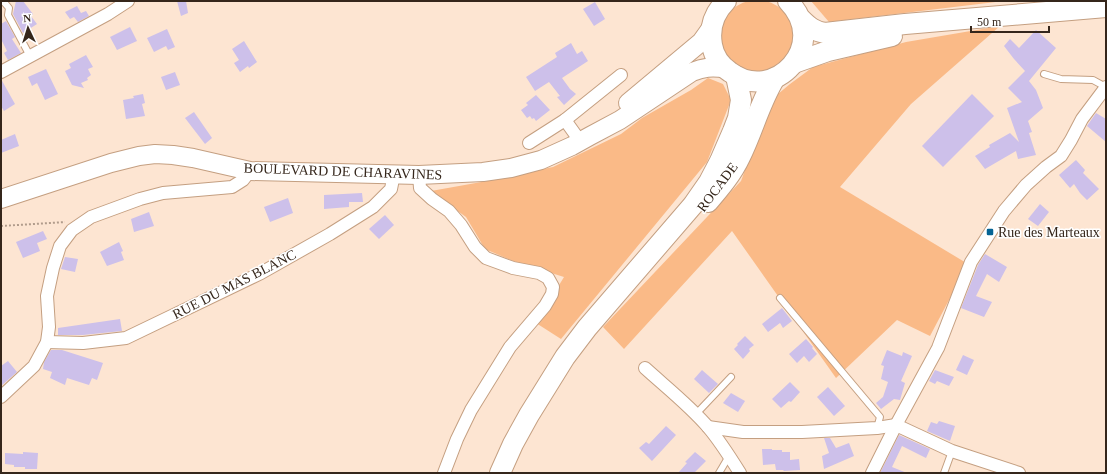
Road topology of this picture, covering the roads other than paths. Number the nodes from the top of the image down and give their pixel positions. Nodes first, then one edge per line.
1 (3, 1) edge
2 (128, 1) edge
3 (788, 1) edge
4 (1106, 7) edge
5 (716, 11) edge
6 (973, 18) junction
7 (801, 19) junction
8 (30, 56) junction
9 (794, 63) junction
10 (1, 72) edge
11 (730, 72) junction
12 (1044, 74) dead end
13 (621, 75) dead end
14 (776, 78) junction
15 (1106, 89) edge
16 (565, 120) junction
17 (585, 138) junction
18 (529, 144) dead end
19 (250, 170) junction
20 (394, 174) junction
21 (419, 175) junction
22 (1, 199) edge
23 (632, 276) junction
24 (780, 298) dead end
25 (47, 342) junction
26 (645, 368) dead end
27 (731, 377) dead end
28 (1, 397) edge
29 (696, 414) junction
30 (896, 425) junction
31 (708, 427) junction
32 (877, 428) junction
33 (952, 451) junction
34 (729, 456) junction
35 (444, 473) edge
36 (500, 473) edge
37 (718, 473) edge
38 (740, 473) edge
39 (872, 473) edge
40 (944, 473) edge
41 (1019, 473) edge

1 - 8 lane
2 - 8 street
3 - 7 main road, BOULEVARD DE CHARAVINES
4 - 6 main road, BOULEVARD DE CHARAVINES
5 - 11 main road, BOULEVARD DE CHARAVINES
5 - 17 main road, BOULEVARD DE CHARAVINES
6 - 7 main road, BOULEVARD DE CHARAVINES
6 - 9 main road, BOULEVARD DE CHARAVINES
7 - 9 main road, BOULEVARD DE CHARAVINES
8 - 10 street
9 - 14 main road, BOULEVARD DE CHARAVINES
11 - 14 main road, BOULEVARD DE CHARAVINES
11 - 17 main road, BOULEVARD DE CHARAVINES
11 - 23 main road, ROCADE
12 - 15 lane
13 - 16 street
14 - 23 main road, ROCADE
15 - 30 street
16 - 17 street
16 - 18 street
17 - 21 main road, BOULEVARD DE CHARAVINES
19 - 20 main road, BOULEVARD DE CHARAVINES
19 - 22 main road, BOULEVARD DE CHARAVINES
19 - 25 street
20 - 21 main road, BOULEVARD DE CHARAVINES
20 - 25 street, RUE DU MAS BLANC
21 - 35 street
23 - 36 main road, ROCADE
24 - 32 lane
25 - 28 street
26 - 29 street
27 - 29 lane
29 - 31 street
30 - 32 street
30 - 33 street
30 - 39 street
31 - 32 street
31 - 34 street
33 - 40 lane
33 - 41 street
34 - 37 lane
34 - 38 street

